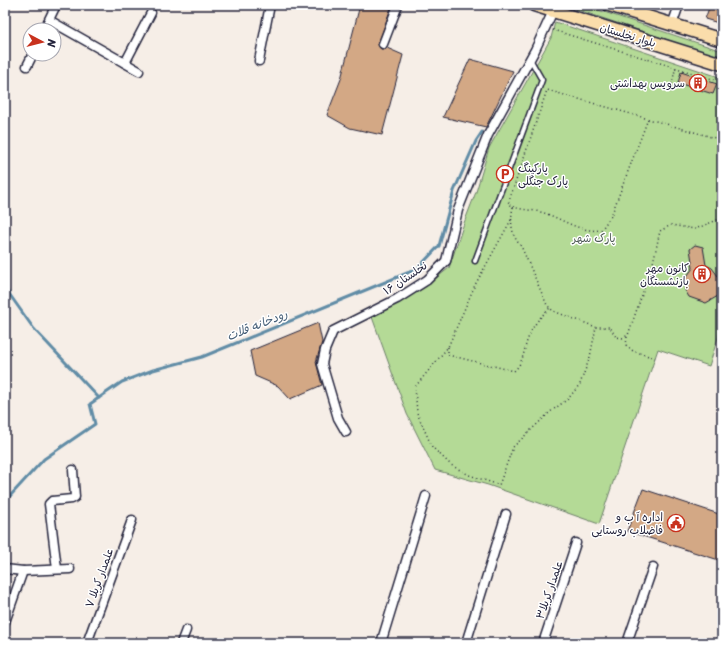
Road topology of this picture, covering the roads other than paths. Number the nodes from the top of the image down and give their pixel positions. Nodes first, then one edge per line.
1 (56, 5) edge
2 (270, 5) edge
3 (398, 5) edge
4 (534, 5) edge
5 (609, 5) edge
6 (680, 5) edge
7 (553, 11) junction
8 (151, 13) dead end
9 (49, 20) joint
10 (672, 25) junction
11 (722, 40) edge
12 (383, 44) dead end
13 (530, 59) junction
14 (258, 61) dead end
15 (29, 62) edge
16 (125, 63) junction
17 (722, 64) edge
18 (27, 66) dead end
19 (139, 71) dead end
20 (475, 261) dead end
21 (346, 432) dead end
22 (73, 470) dead end
23 (426, 496) dead end
24 (506, 514) dead end
25 (132, 520) dead end
26 (576, 543) dead end
27 (653, 567) dead end
28 (70, 568) dead end
29 (5, 569) edge
30 (56, 569) junction
31 (23, 571) junction
32 (5, 622) edge
33 (186, 630) dead end
34 (87, 643) edge
35 (181, 643) edge
36 (381, 643) edge
37 (466, 643) edge
38 (543, 643) edge
39 (627, 643) edge

1 - 9 street
2 - 14 street
3 - 12 street
4 - 7 main road, بلوار نخلستان
5 - 10 main road, بلوار نخلستان
6 - 10 street
7 - 13 street, نخلستان ۱۶
7 - 17 main road, بلوار نخلستان
8 - 16 street
9 - 16 street
10 - 11 main road, بلوار نخلستان
13 - 20 lane
13 - 21 street, نخلستان ۱۶
15 - 18 street
16 - 19 street
22 - 30 street
23 - 36 street
24 - 37 street
25 - 34 street, علمدار کربلا ۷
26 - 38 street, علمدار کربلا۳
27 - 39 street
28 - 30 street
29 - 31 street
30 - 31 street
31 - 32 street
33 - 35 street

